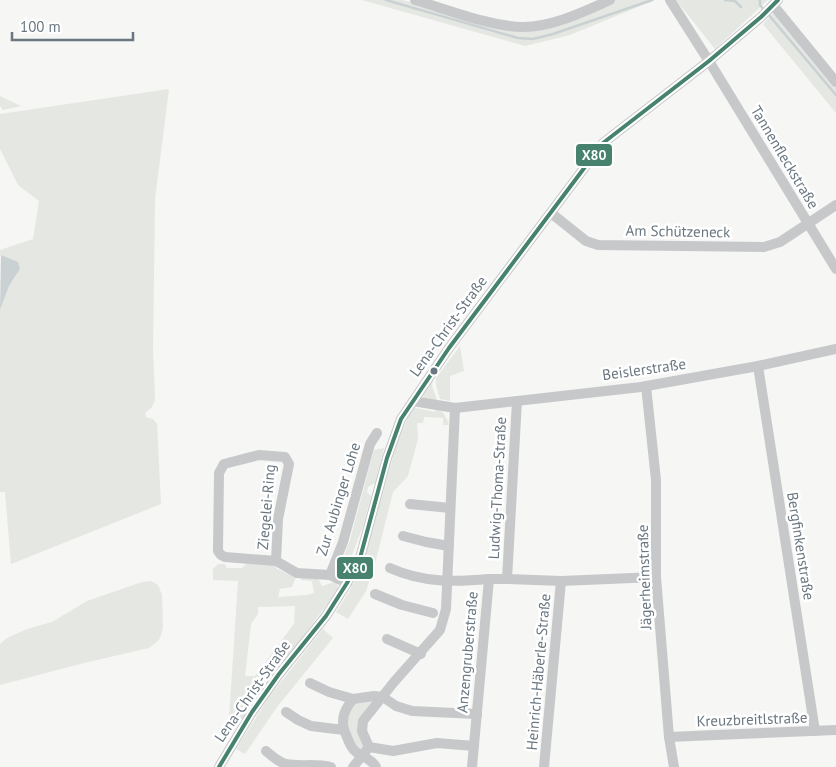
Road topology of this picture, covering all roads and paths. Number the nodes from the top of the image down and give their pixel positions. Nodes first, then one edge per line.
1 (415, 0) edge
2 (610, 0) edge
3 (670, 0) edge
4 (773, 4) edge
5 (709, 61) junction
6 (836, 82) edge
7 (836, 205) edge
8 (551, 213) junction
9 (808, 224) junction
10 (836, 270) edge
11 (836, 348) edge
12 (758, 366) junction
13 (646, 386) junction
14 (413, 401) junction
15 (517, 401) junction
16 (455, 408) junction
17 (377, 433) dead end
18 (410, 504) dead end
19 (450, 508) junction
20 (403, 536) dead end
21 (449, 546) junction
22 (276, 561) junction
23 (390, 568) dead end
24 (330, 575) junction
25 (656, 577) junction
26 (489, 579) junction
27 (507, 579) junction
28 (561, 580) junction
29 (447, 582) junction
30 (347, 583) junction
31 (375, 594) dead end
32 (446, 596) junction
33 (433, 613) junction
34 (440, 630) junction
35 (387, 639) dead end
36 (421, 654) junction
37 (310, 682) dead end
38 (383, 697) junction
39 (353, 699) junction
40 (286, 712) dead end
41 (476, 714) junction
42 (344, 730) junction
43 (836, 730) edge
44 (815, 731) junction
45 (669, 737) junction
46 (474, 746) junction
47 (266, 751) dead end
48 (366, 752) junction
49 (218, 767) edge
50 (330, 767) edge
51 (353, 767) edge
52 (376, 767) edge
53 (472, 767) edge
54 (544, 767) edge
55 (674, 767) edge

1 - 2 street
3 - 5 street, Tannenfleckstraße
4 - 5 street, Lena-Christ-Straße
4 - 6 street
5 - 8 street, Lena-Christ-Straße
5 - 9 street, Tannenfleckstraße
7 - 9 street, Am Schützeneck
8 - 9 street, Am Schützeneck
8 - 14 street, Lena-Christ-Straße
9 - 10 street, Tannenfleckstraße
11 - 12 street, Beislerstraße
12 - 13 street, Beislerstraße
12 - 44 street, Bergfinkenstraße
13 - 15 street, Beislerstraße
13 - 25 street, Jägerheimstraße
14 - 16 street, Beislerstraße
14 - 30 street, Lena-Christ-Straße
15 - 16 street, Beislerstraße
15 - 27 street, Ludwig-Thoma-Straße
16 - 19 street
17 - 24 street, Zur Aubinger Lohe
18 - 19 street
19 - 21 street
20 - 21 street
21 - 29 street
22 - 22 street, Ziegelei-Ring
22 - 24 street, Ziegelei-Ring
23 - 29 street
24 - 30 street, Ziegelei-Ring
25 - 28 street, Ludwig-Thoma-Straße
25 - 45 street, Jägerheimstraße
26 - 27 street, Anzengruberstraße
26 - 29 street
26 - 41 street, Anzengruberstraße
27 - 28 street, Ludwig-Thoma-Straße
28 - 54 street, Heinrich-Häberle-Straße
29 - 32 street
30 - 49 street, Lena-Christ-Straße
31 - 33 street
32 - 33 street
32 - 34 street
33 - 34 street
34 - 36 street
35 - 36 street
36 - 38 street
37 - 39 street
38 - 39 street
38 - 41 street
38 - 48 street
39 - 42 street
40 - 42 street
41 - 46 street, Anzengruberstraße
42 - 48 street
43 - 44 street, Kreuzbreitlstraße
44 - 45 street, Kreuzbreitlstraße
45 - 55 street, Jägerheimstraße
46 - 48 street
46 - 53 street, Anzengruberstraße
47 - 50 street
48 - 51 street
48 - 52 street

